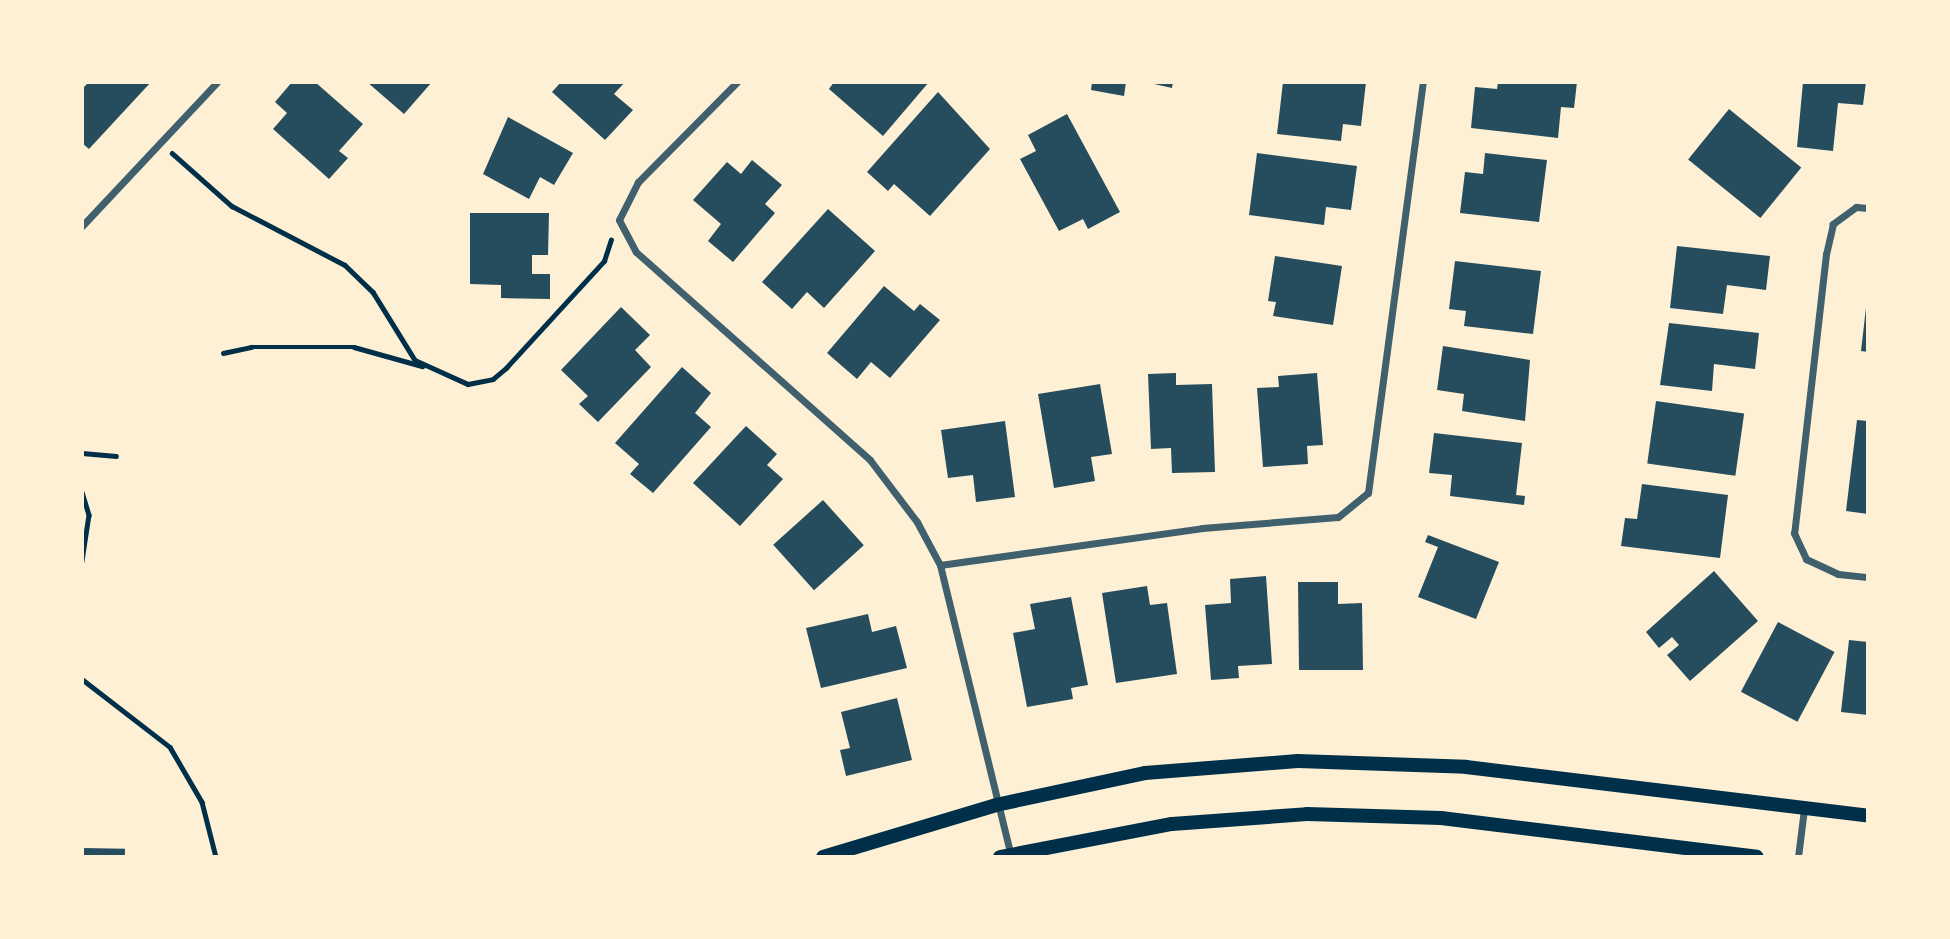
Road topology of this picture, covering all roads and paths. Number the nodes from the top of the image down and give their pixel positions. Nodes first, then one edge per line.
1 (217, 82) edge
2 (737, 82) edge
3 (1423, 82) edge
4 (161, 142) junction
5 (1868, 208) edge
6 (619, 220) junction
7 (82, 226) edge
8 (223, 354) dead end
9 (423, 366) junction
10 (82, 453) edge
11 (116, 456) dead end
12 (82, 492) edge
13 (85, 536) edge
14 (82, 561) edge
15 (940, 565) junction
16 (1868, 577) edge
17 (82, 680) edge
18 (996, 805) junction
19 (1804, 808) junction
20 (1868, 816) edge
21 (1007, 856) edge
22 (216, 857) edge
23 (824, 857) edge
24 (1757, 857) edge
25 (1798, 857) edge

1 - 4 street
2 - 6 street
3 - 15 street
4 - 7 street
4 - 9 path
5 - 16 street
6 - 9 path
6 - 15 street
8 - 9 path
10 - 11 path
12 - 13 path
13 - 14 path
15 - 18 street
17 - 22 path
18 - 19 main road
18 - 21 street
18 - 23 main road
19 - 20 main road
19 - 25 street
21 - 24 main road

